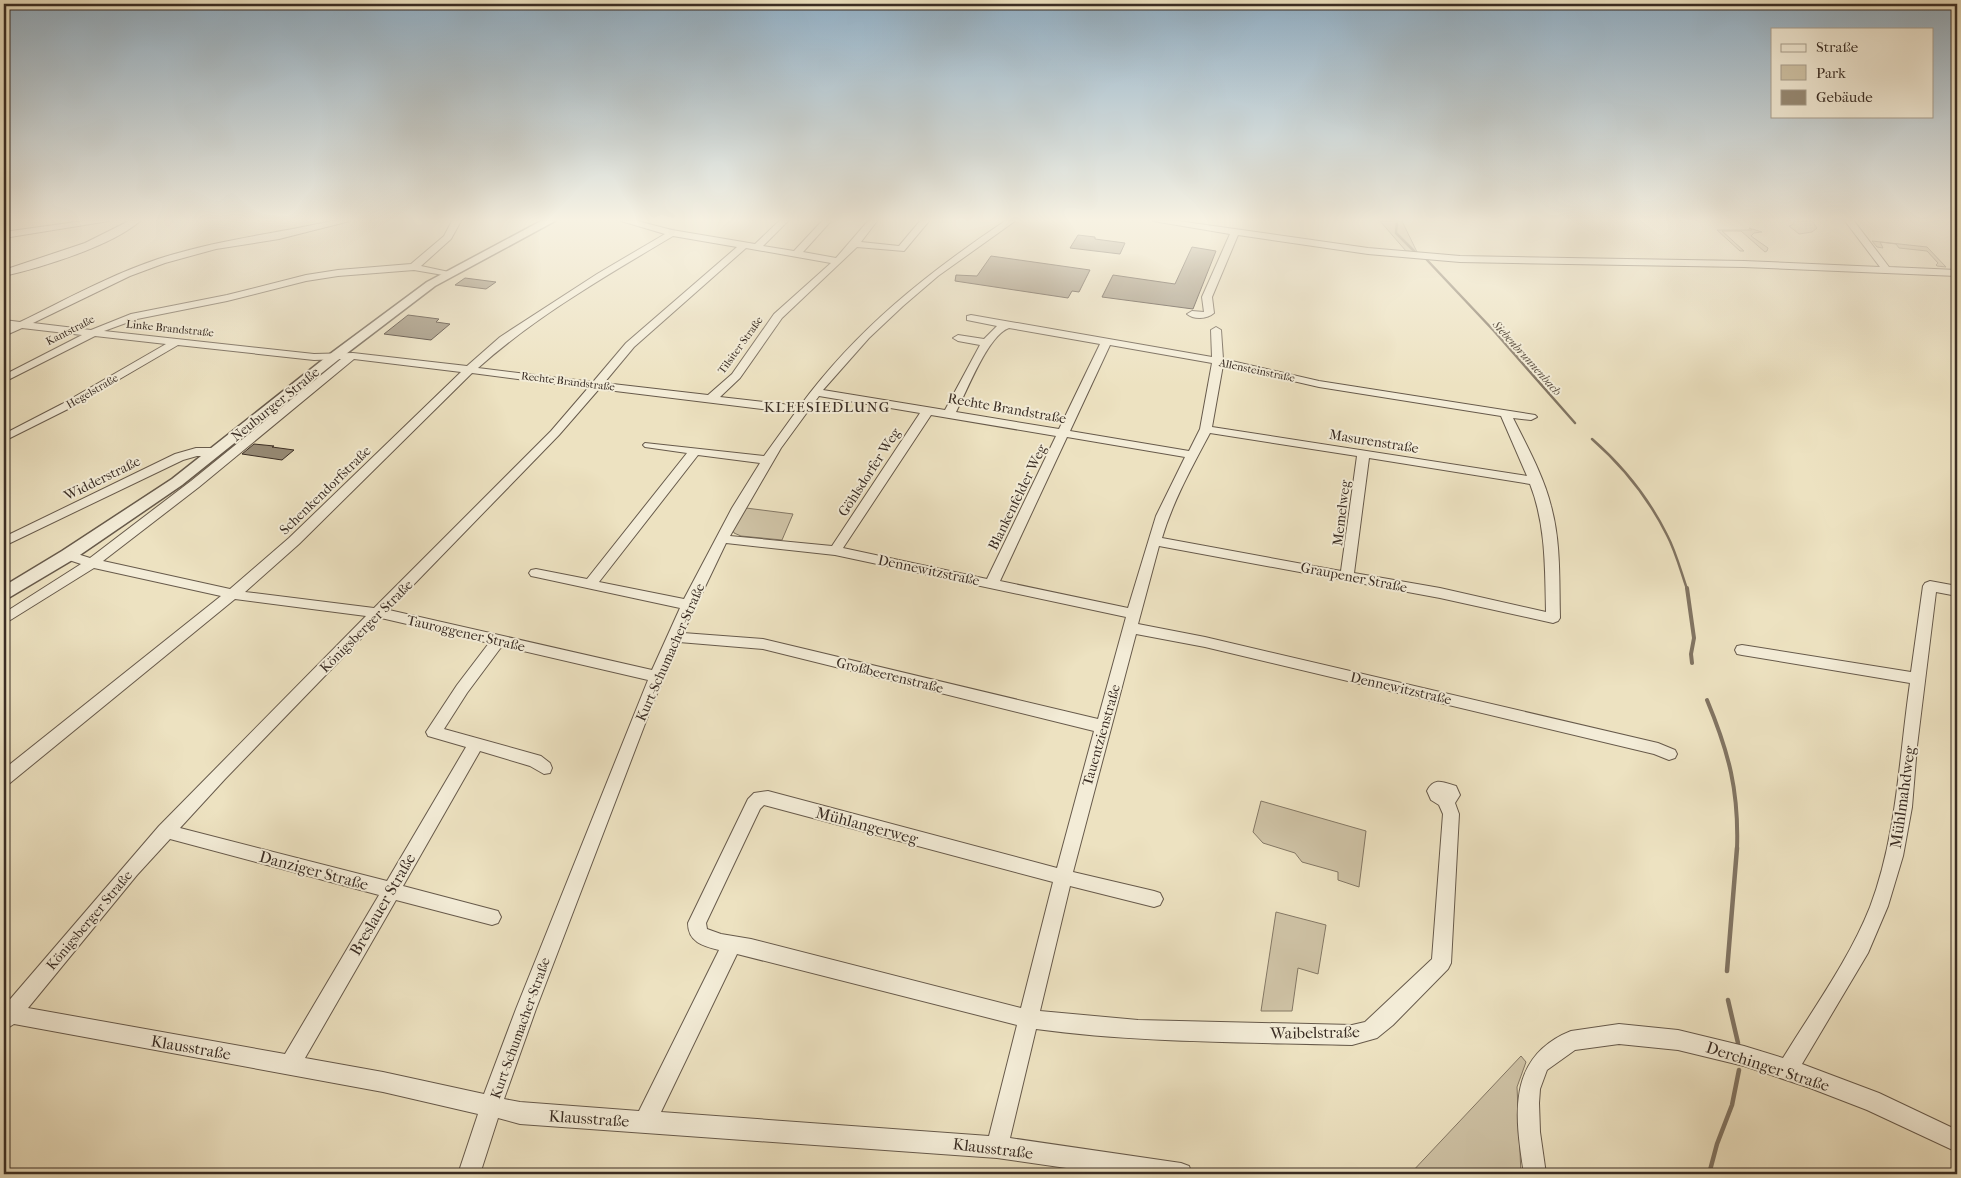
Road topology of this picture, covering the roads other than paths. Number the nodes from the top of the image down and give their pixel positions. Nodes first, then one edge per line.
1 (123, 276) edge
2 (319, 276) edge
3 (443, 276) edge
4 (602, 276) edge
5 (709, 276) edge
6 (822, 276) edge
7 (932, 276) edge
8 (1216, 276) edge
9 (1192, 314) dead end
10 (972, 318) dead end
11 (4, 323) edge
12 (22, 325) junction
13 (1009, 325) junction
14 (1216, 330) dead end
15 (93, 332) junction
16 (4, 333) edge
17 (958, 338) dead end
18 (178, 341) junction
19 (1106, 342) junction
20 (988, 343) junction
21 (352, 356) junction
22 (334, 357) junction
23 (1218, 361) junction
24 (469, 370) junction
25 (4, 379) edge
26 (595, 384) junction
27 (816, 392) junction
28 (712, 398) junction
29 (802, 410) junction
30 (928, 410) junction
31 (949, 414) junction
32 (1506, 414) junction
33 (1531, 417) dead end
34 (1206, 430) junction
35 (1065, 433) junction
36 (4, 438) edge
37 (649, 445) dead end
38 (695, 451) junction
39 (216, 452) junction
40 (1192, 455) junction
41 (1363, 455) junction
42 (767, 460) junction
43 (1537, 481) junction
44 (722, 539) junction
45 (1154, 541) junction
46 (4, 542) edge
47 (835, 551) junction
48 (68, 555) junction
49 (92, 563) junction
50 (536, 574) dead end
51 (1347, 575) junction
52 (992, 583) junction
53 (590, 584) junction
54 (1957, 591) edge
55 (4, 593) edge
56 (232, 594) junction
57 (689, 605) junction
58 (379, 613) junction
59 (4, 619) edge
60 (1133, 621) junction
61 (674, 637) junction
62 (499, 640) junction
63 (1742, 650) dead end
64 (657, 677) junction
65 (1918, 679) junction
66 (1104, 727) junction
67 (476, 744) junction
68 (1669, 754) dead end
69 (544, 768) dead end
70 (4, 778) edge
71 (1446, 800) dead end
72 (166, 831) junction
73 (1063, 877) junction
74 (391, 890) junction
75 (1154, 899) dead end
76 (492, 917) dead end
77 (732, 944) junction
78 (6, 1016) edge
79 (1029, 1019) junction
80 (290, 1065) junction
81 (1788, 1070) junction
82 (491, 1107) junction
83 (645, 1122) junction
84 (1957, 1141) edge
85 (997, 1147) junction
86 (469, 1174) edge
87 (1182, 1174) edge
88 (1535, 1174) edge

1 - 12 street
2 - 15 street, Kantstraße
3 - 22 street, Neuburger Straße
4 - 24 street, Schenkendorfstraße
5 - 26 street, Königsberger Straße
6 - 28 street, Tilsiter Straße
7 - 27 street, Kurt-Schumacher-Straße
8 - 9 street
10 - 13 street, Allensteinstraße
11 - 12 street, Linke Brandstraße
12 - 15 street, Linke Brandstraße
12 - 16 street
13 - 19 street, Allensteinstraße
13 - 20 street
14 - 23 street, Tauentzienstraße
15 - 18 street, Linke Brandstraße
15 - 25 street, Kantstraße
17 - 20 street
18 - 22 street, Linke Brandstraße
18 - 36 street, Hegelstraße
19 - 23 street, Allensteinstraße
19 - 35 street, Blankenfelder Weg
20 - 31 street
21 - 22 street, Rechte Brandstraße
21 - 24 street, Rechte Brandstraße
21 - 49 street, Neuburger Straße
22 - 39 street, Neuburger Straße
23 - 32 street, Allensteinstraße
23 - 34 street, Tauentzienstraße
24 - 26 street, Rechte Brandstraße
24 - 56 street, Schenkendorfstraße
26 - 28 street, Rechte Brandstraße
26 - 58 street, Königsberger Straße
27 - 29 street, Kurt-Schumacher-Straße
27 - 30 street, Rechte Brandstraße
28 - 29 street, Rechte Brandstraße
29 - 42 street, Kurt-Schumacher-Straße
30 - 31 street, Rechte Brandstraße
30 - 47 street, Göhlsdorfer Weg
31 - 35 street, Rechte Brandstraße
32 - 33 street, Allensteinstraße
32 - 43 street
34 - 40 street, Tauentzienstraße
34 - 41 street, Masurenstraße
35 - 40 street, Rechte Brandstraße
35 - 52 street, Blankenfelder Weg
37 - 38 street
38 - 42 street
38 - 53 street
39 - 46 street, Widderstraße
39 - 48 street, Neuburger Straße
40 - 45 street, Tauentzienstraße
41 - 43 street, Masurenstraße
41 - 51 street, Memelweg
42 - 44 street, Kurt-Schumacher-Straße
43 - 51 street, Graupener Straße
44 - 47 street, Dennewitzstraße
44 - 57 street, Kurt-Schumacher-Straße
45 - 51 street, Graupener Straße
45 - 60 street, Tauentzienstraße
47 - 52 street, Dennewitzstraße
48 - 49 street, Tauroggener Straße
48 - 55 street, Neuburger Straße
49 - 56 street, Tauroggener Straße
49 - 59 street, Neuburger Straße
50 - 53 street
52 - 60 street, Dennewitzstraße
53 - 57 street
54 - 65 street, Mühlmahdweg
56 - 58 street, Tauroggener Straße
56 - 70 street, Schenkendorfstraße
57 - 61 street, Kurt-Schumacher-Straße
58 - 62 street, Tauroggener Straße
58 - 72 street, Königsberger Straße
60 - 66 street, Tauentzienstraße
60 - 68 street, Dennewitzstraße
61 - 64 street, Kurt-Schumacher-Straße
61 - 66 street, Großbeerenstraße
62 - 64 street, Tauroggener Straße
62 - 67 street
63 - 65 street
64 - 82 street, Kurt-Schumacher-Straße
65 - 81 street, Mühlmahdweg
66 - 73 street, Tauentzienstraße
67 - 69 street
67 - 74 street, Breslauer Straße
71 - 79 street, Waibelstraße
72 - 74 street, Danziger Straße
72 - 78 street, Königsberger Straße
73 - 75 street, Mühlangerweg
73 - 77 street, Mühlangerweg
73 - 79 street, Tauentzienstraße
74 - 76 street, Danziger Straße
74 - 80 street, Breslauer Straße
77 - 79 street, Mühlangerweg
77 - 83 street
78 - 80 street, Klausstraße
79 - 85 street, Tauentzienstraße
80 - 82 street, Klausstraße
81 - 84 street, Derchinger Straße
81 - 88 street, Derchinger Straße
82 - 83 street, Klausstraße
82 - 86 street, Kurt-Schumacher-Straße
83 - 85 street, Klausstraße
85 - 87 street, Klausstraße

